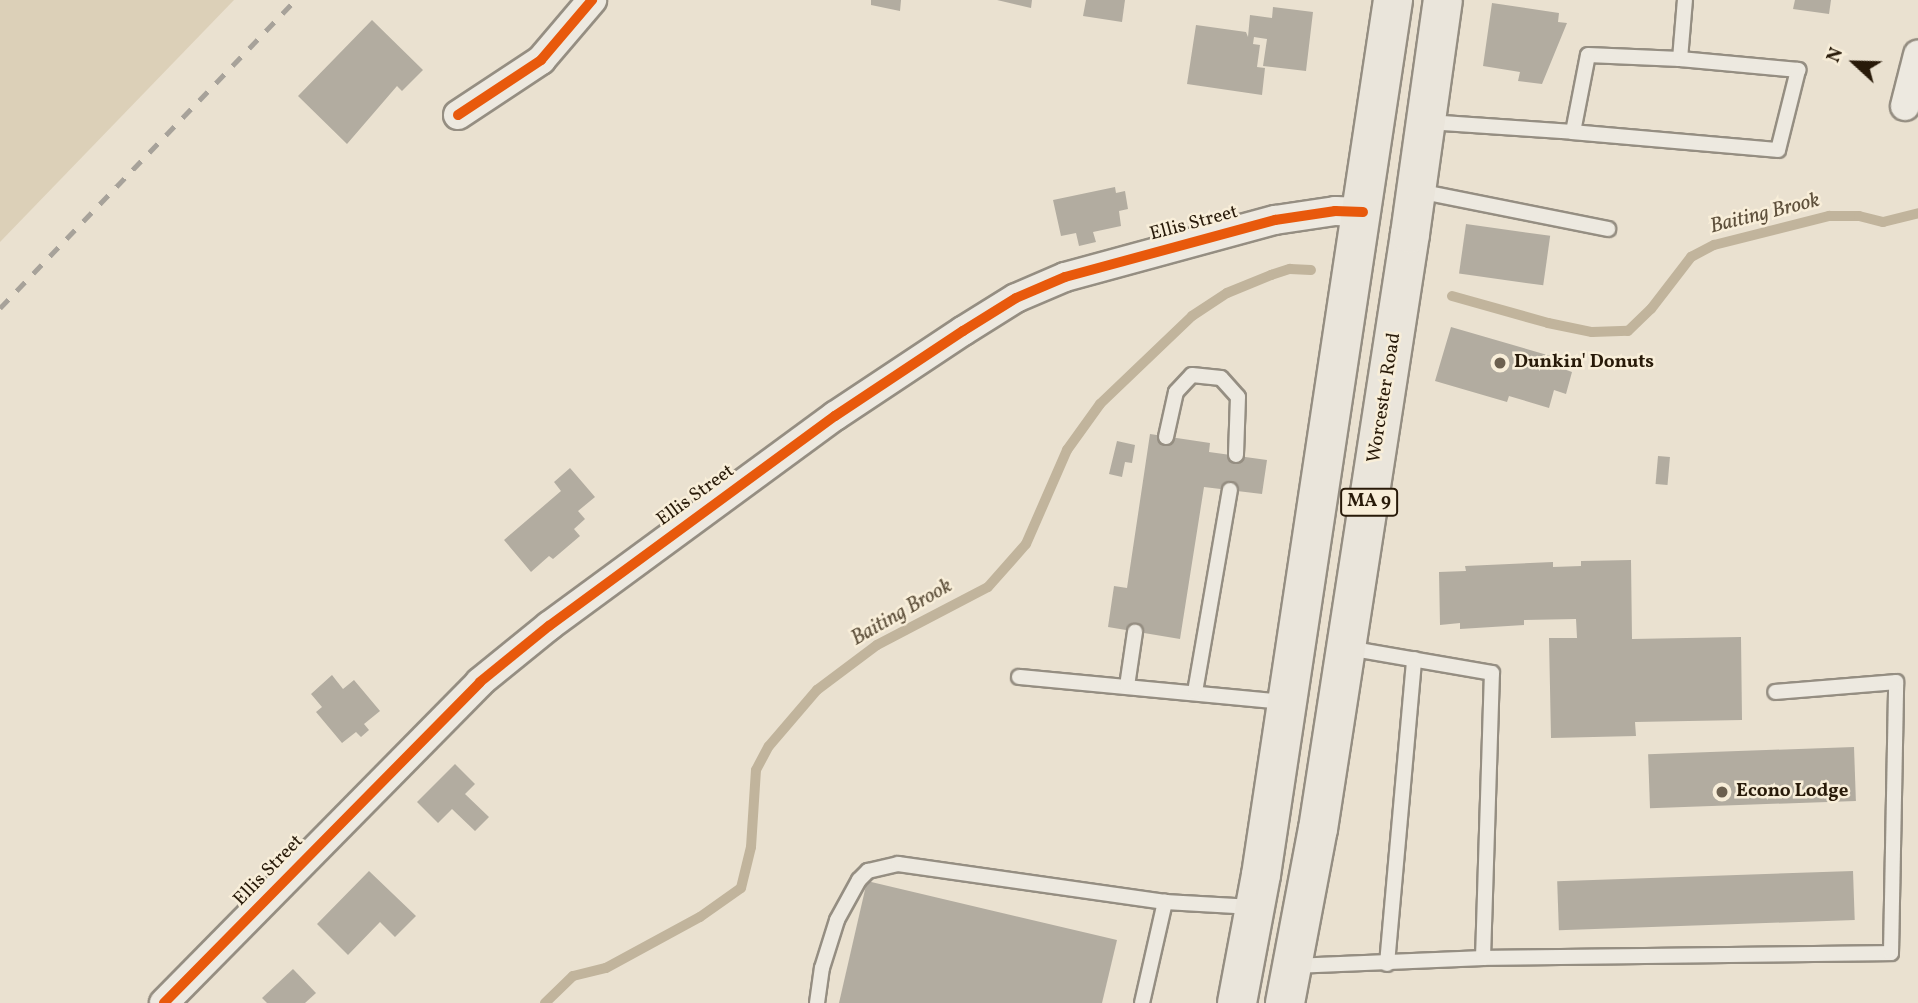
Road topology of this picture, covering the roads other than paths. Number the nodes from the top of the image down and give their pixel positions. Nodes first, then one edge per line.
1 (592, 0) edge
2 (1393, 0) edge
3 (1443, 0) edge
4 (1685, 0) edge
5 (1918, 55) edge
6 (1680, 59) junction
7 (1905, 106) dead end
8 (457, 116) dead end
9 (1426, 122) junction
10 (1573, 132) junction
11 (1417, 190) junction
12 (1363, 212) junction
13 (1608, 229) dead end
14 (1166, 437) dead end
15 (1236, 456) dead end
16 (1230, 490) dead end
17 (1135, 632) dead end
18 (1346, 648) junction
19 (1414, 659) junction
20 (1019, 677) dead end
21 (1127, 686) junction
22 (1195, 692) junction
23 (1775, 692) dead end
24 (1287, 702) junction
25 (1165, 902) junction
26 (1255, 907) junction
27 (1483, 958) junction
28 (1387, 964) junction
29 (1293, 966) junction
30 (164, 1003) edge
31 (817, 1003) edge
32 (1142, 1003) edge
33 (1237, 1003) edge
34 (1286, 1003) edge

1 - 8 street
2 - 12 highway, MA 9
3 - 9 highway, Worcester Road / MA 9
4 - 6 lane
5 - 7 street
6 - 10 lane
6 - 10 lane
9 - 10 lane
9 - 11 highway, Worcester Road / MA 9
11 - 13 lane
11 - 18 highway, Worcester Road / MA 9
12 - 24 highway, MA 9
12 - 30 street, Ellis Street
14 - 15 lane
16 - 22 lane
17 - 21 lane
18 - 19 lane
18 - 29 highway, Worcester Road / MA 9
19 - 27 lane
19 - 28 lane
20 - 21 lane
21 - 22 lane
22 - 24 lane
23 - 27 lane
24 - 26 highway, MA 9
25 - 26 lane
25 - 31 lane
25 - 32 lane
26 - 33 highway, MA 9
27 - 28 lane
28 - 29 lane
29 - 34 highway, Worcester Road / MA 9

